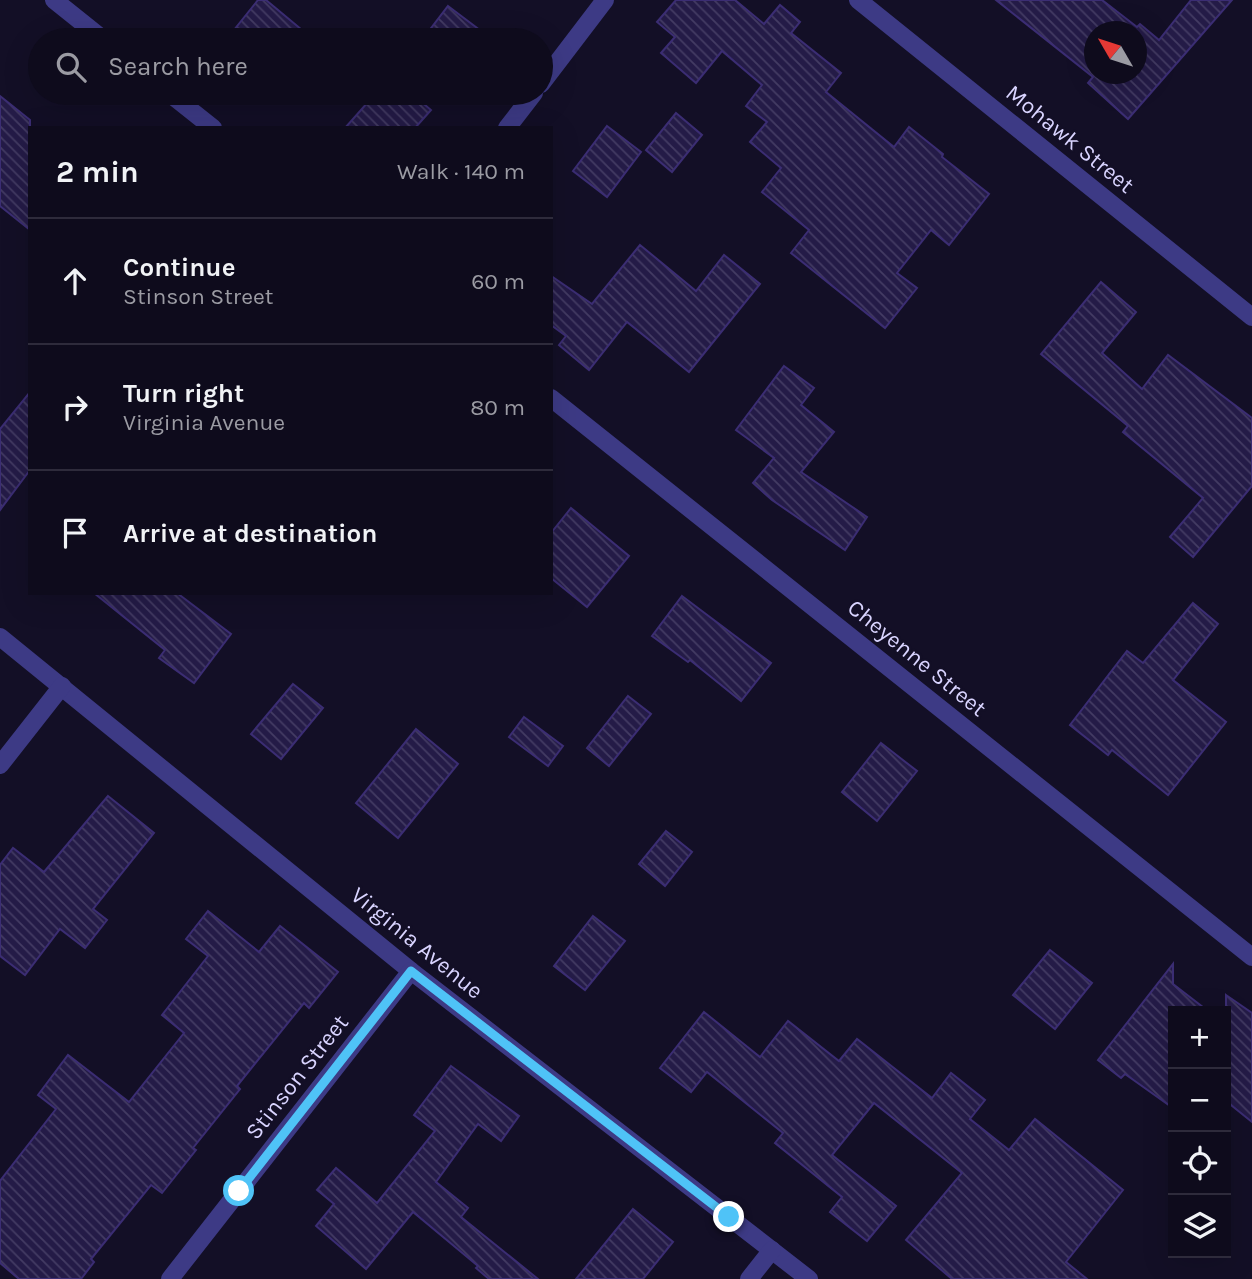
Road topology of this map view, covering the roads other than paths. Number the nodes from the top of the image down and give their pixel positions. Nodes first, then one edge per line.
1 (54, 0) edge
2 (605, 0) edge
3 (858, 0) edge
4 (89, 28) edge
5 (553, 68) edge
6 (184, 105) edge
7 (525, 105) edge
8 (210, 126) edge
9 (509, 126) edge
10 (1252, 317) edge
11 (553, 400) edge
12 (0, 637) edge
13 (62, 686) junction
14 (0, 765) edge
15 (1252, 957) edge
16 (411, 971) junction
17 (772, 1250) junction
18 (170, 1279) edge
19 (749, 1279) edge
20 (809, 1279) edge

1 - 4 street
2 - 5 street
3 - 10 street, Mohawk Street
6 - 8 street
7 - 9 street
11 - 15 street, Cheyenne Street
12 - 13 street, Virginia Avenue
13 - 14 street
13 - 16 street, Virginia Avenue
16 - 17 street, Virginia Avenue
16 - 18 street, Stinson Street
17 - 19 street
17 - 20 street, Virginia Avenue

